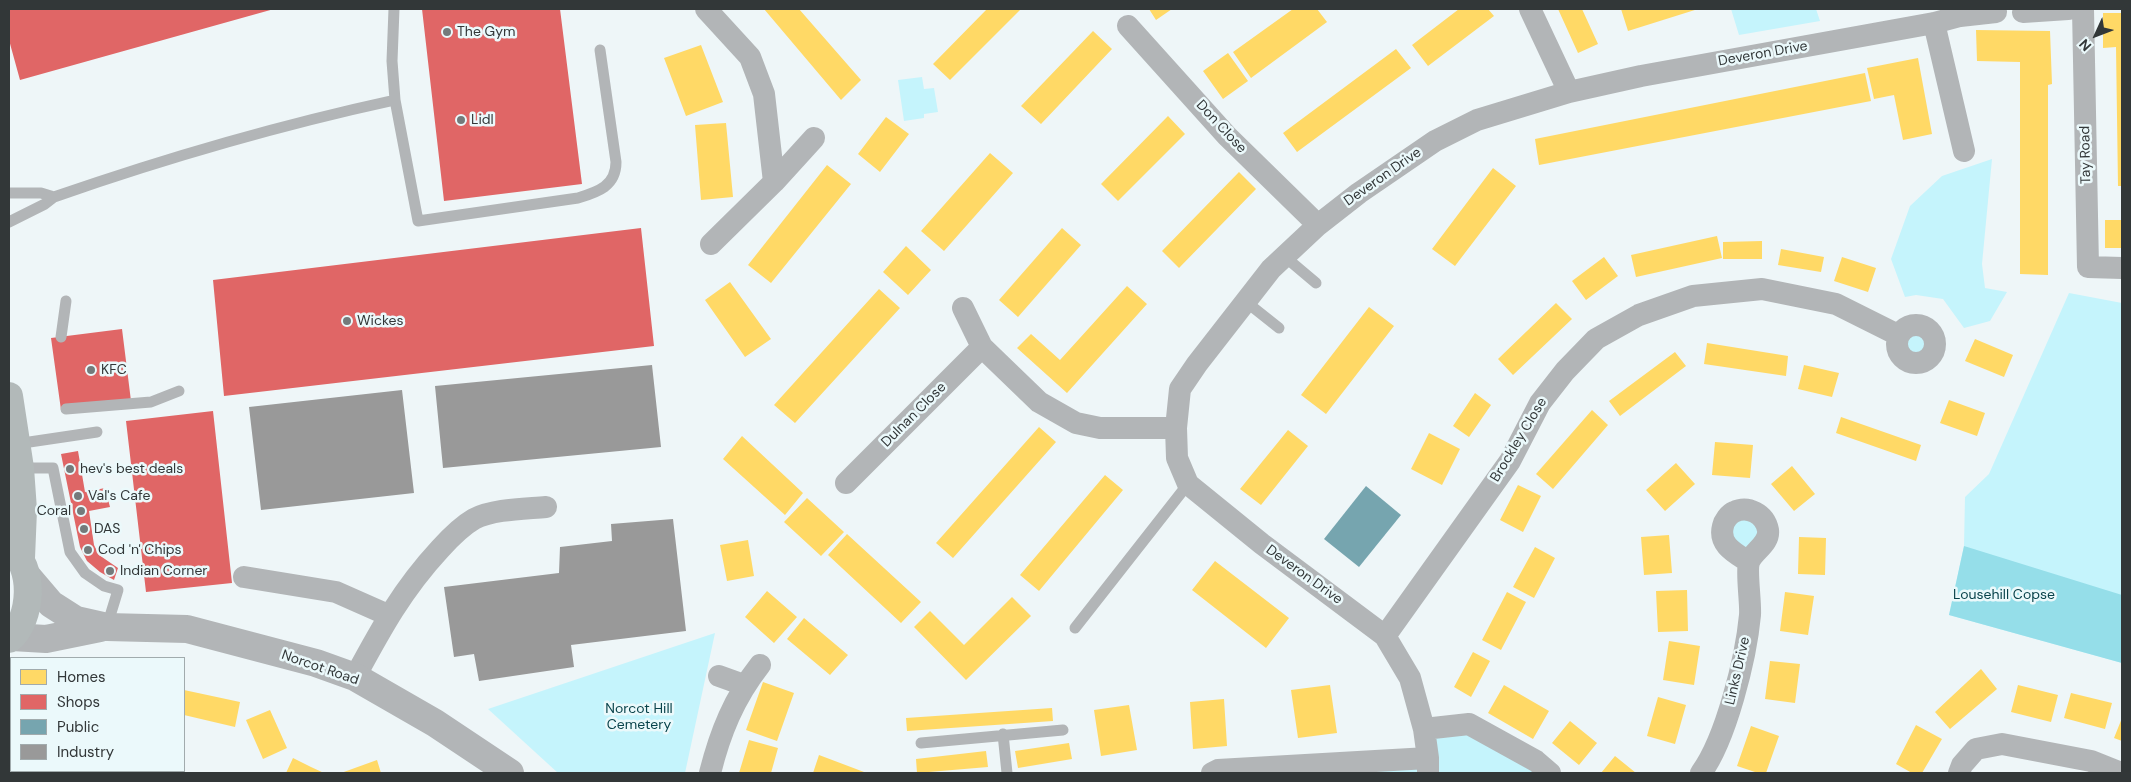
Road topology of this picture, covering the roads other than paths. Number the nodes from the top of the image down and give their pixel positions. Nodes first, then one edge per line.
1 (394, 9) edge
2 (706, 9) edge
3 (1530, 9) edge
4 (2068, 9) edge
5 (2083, 9) edge
6 (1996, 12) dead end
7 (2023, 12) dead end
8 (1934, 24) junction
9 (1128, 26) dead end
10 (600, 50) dead end
11 (1569, 92) junction
12 (395, 100) junction
13 (814, 138) dead end
14 (1964, 151) dead end
15 (774, 182) junction
16 (9, 193) edge
17 (54, 196) junction
18 (9, 222) edge
19 (1318, 225) junction
20 (711, 244) dead end
21 (1284, 256) junction
22 (2122, 268) edge
23 (1316, 283) dead end
24 (66, 301) dead end
25 (1245, 301) junction
26 (963, 308) dead end
27 (1279, 328) dead end
28 (1898, 335) dead end
29 (61, 337) dead end
30 (982, 347) junction
31 (178, 390) dead end
32 (9, 400) edge
33 (66, 409) dead end
34 (1176, 428) junction
35 (97, 432) dead end
36 (15, 458) edge
37 (846, 483) dead end
38 (1188, 484) junction
39 (546, 507) dead end
40 (19, 561) edge
41 (1749, 562) dead end
42 (244, 577) dead end
43 (388, 616) junction
44 (107, 627) junction
45 (1075, 628) dead end
46 (1377, 630) junction
47 (10, 638) edge
48 (760, 665) dead end
49 (719, 676) dead end
50 (355, 677) junction
51 (744, 685) junction
52 (1063, 730) dead end
53 (1424, 730) junction
54 (1003, 734) junction
55 (921, 743) dead end
56 (1428, 766) edge
57 (510, 773) edge
58 (710, 773) edge
59 (1007, 773) edge
60 (1212, 773) edge
61 (1550, 773) edge
62 (1701, 773) edge
63 (1959, 773) edge
64 (2121, 773) edge

1 - 12 lane
2 - 15 street
3 - 11 street
4 - 7 street
5 - 22 street, Tay Road
6 - 8 street, Deveron Drive
8 - 11 street, Deveron Drive
8 - 14 street
9 - 19 street, Don Close
10 - 12 lane
11 - 19 street, Deveron Drive
12 - 17 lane
13 - 15 street
15 - 20 street
16 - 17 lane
17 - 18 lane
19 - 21 street, Deveron Drive
21 - 23 lane
21 - 25 street, Deveron Drive
24 - 29 lane
25 - 27 lane
25 - 34 street, Deveron Drive
26 - 30 street
28 - 46 street, Brockley Close
30 - 34 street
30 - 37 street, Dulnan Close
31 - 33 lane
32 - 36 main road
34 - 38 street, Deveron Drive
35 - 36 lane
36 - 40 main road
36 - 44 lane
38 - 45 lane
38 - 46 street, Deveron Drive
39 - 43 street
40 - 44 street, Norcot Road
40 - 47 main road
41 - 62 street, Links Drive
42 - 43 street
43 - 50 street
44 - 47 street, Norcot Road
44 - 50 street, Norcot Road
46 - 53 street
48 - 51 street
49 - 51 street
50 - 57 street, Norcot Road
51 - 58 street
52 - 54 lane
53 - 56 street
53 - 61 street
54 - 55 lane
54 - 59 lane
56 - 60 street
63 - 64 street

